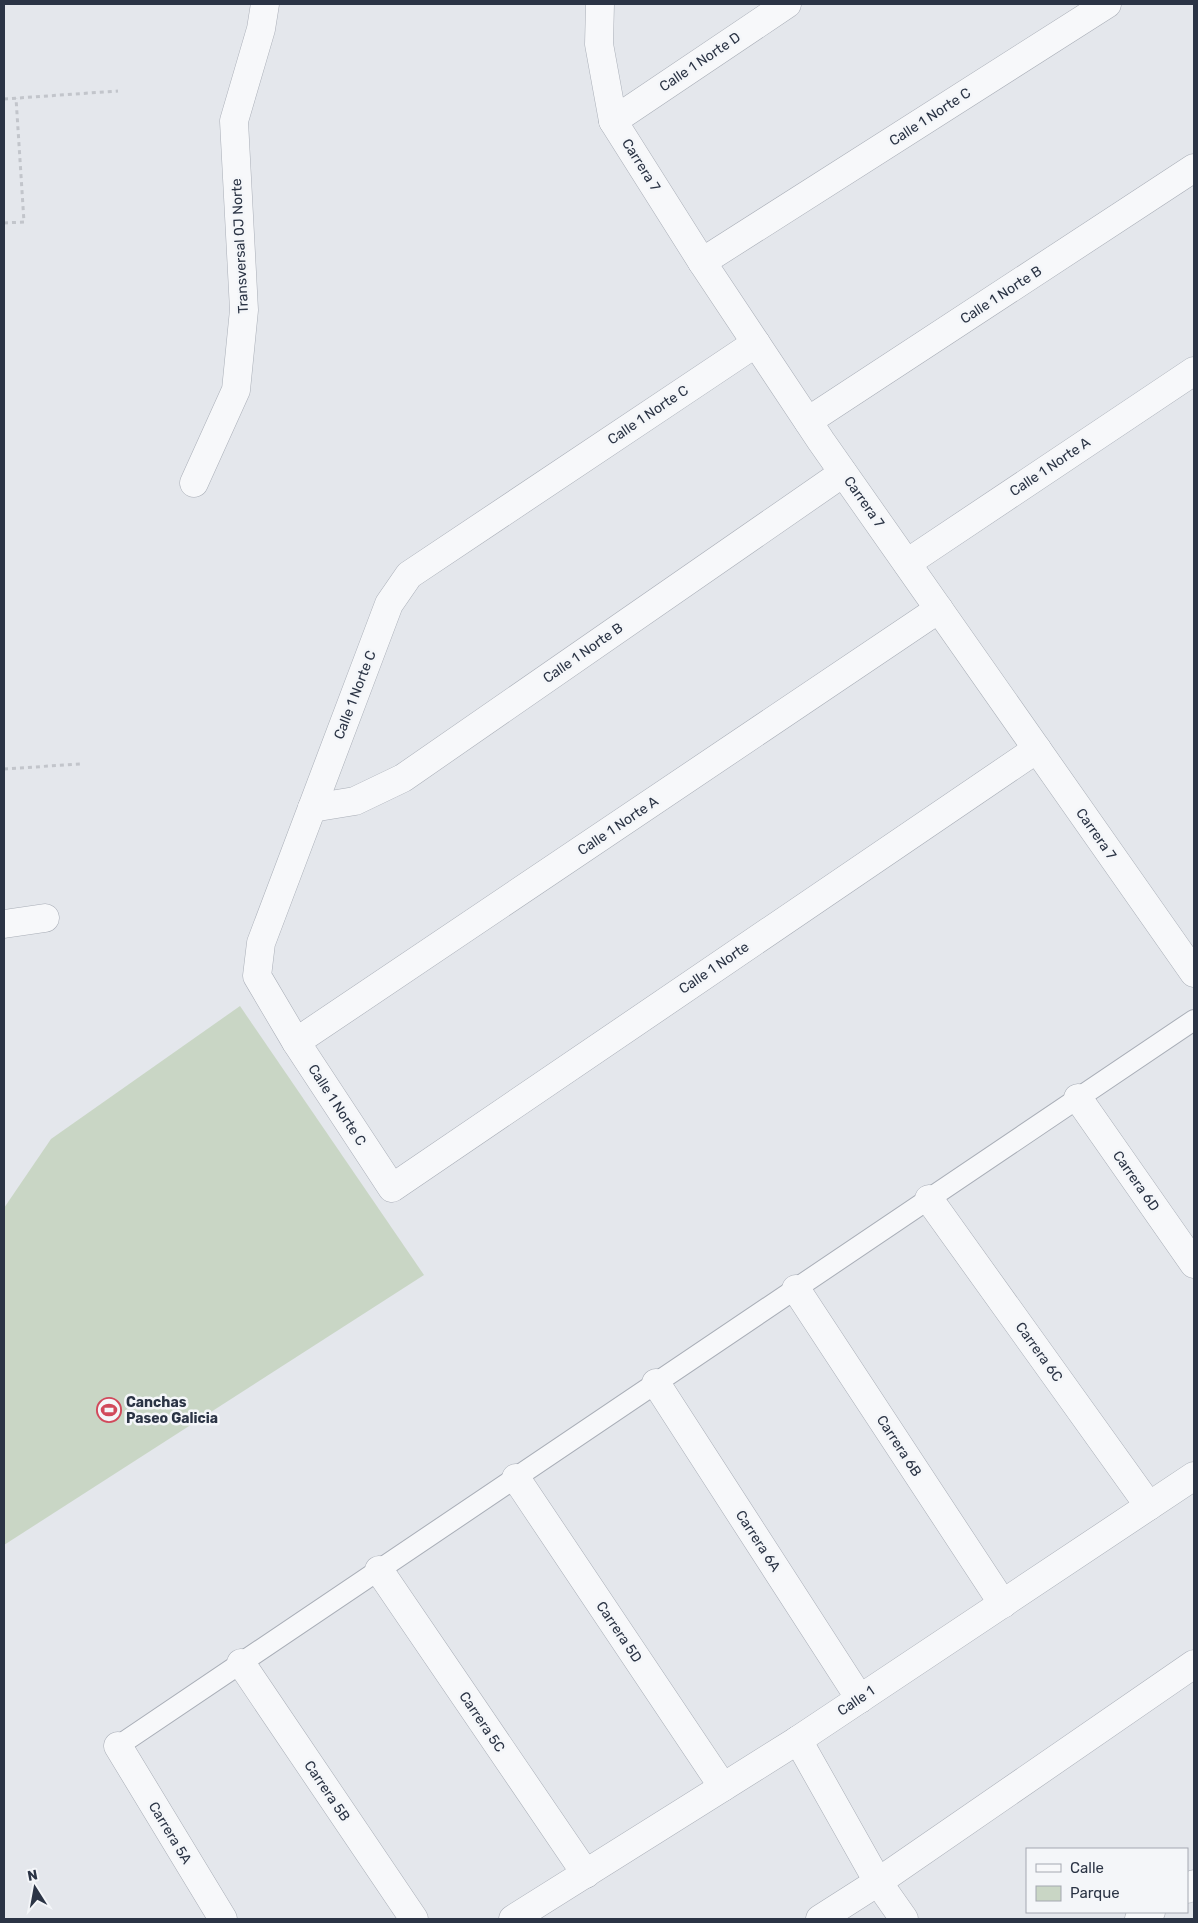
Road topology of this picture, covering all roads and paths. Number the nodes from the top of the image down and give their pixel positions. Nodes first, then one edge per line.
1 (265, 4) edge
2 (600, 4) edge
3 (787, 4) edge
4 (1107, 4) edge
5 (118, 91) dead end
6 (16, 98) junction
7 (4, 99) edge
8 (613, 121) junction
9 (1194, 168) edge
10 (4, 223) edge
11 (702, 262) junction
12 (756, 343) junction
13 (1194, 371) edge
14 (808, 421) junction
15 (843, 473) junction
16 (194, 483) dead end
17 (907, 563) junction
18 (939, 609) junction
19 (1037, 749) junction
20 (80, 764) dead end
21 (4, 769) edge
22 (312, 808) junction
23 (44, 918) dead end
24 (4, 924) edge
25 (1194, 973) edge
26 (1194, 1020) edge
27 (296, 1042) junction
28 (1078, 1098) junction
29 (392, 1188) joint
30 (929, 1199) junction
31 (1194, 1264) edge
32 (796, 1289) junction
33 (656, 1383) junction
34 (1194, 1476) edge
35 (516, 1478) junction
36 (1149, 1506) junction
37 (379, 1570) junction
38 (1003, 1604) junction
39 (240, 1663) junction
40 (1194, 1664) edge
41 (860, 1698) junction
42 (798, 1740) junction
43 (118, 1746) joint
44 (723, 1787) junction
45 (586, 1874) junction
46 (878, 1882) junction
47 (223, 1919) edge
48 (414, 1919) edge
49 (513, 1919) edge
50 (820, 1919) edge
51 (904, 1919) edge

1 - 16 street, Transversal 0J Norte
2 - 8 street, Carrera 7
3 - 8 street, Calle 1 Norte D
4 - 11 street, Calle 1 Norte C
5 - 6 path
6 - 7 path
6 - 10 path
8 - 11 street, Carrera 7
9 - 14 street, Calle 1 Norte B
11 - 12 street, Carrera 7
12 - 14 street, Carrera 7
12 - 22 street, Calle 1 Norte C
13 - 17 street, Calle 1 Norte A
14 - 15 street, Carrera 7
15 - 17 street, Carrera 7
15 - 22 street, Calle 1 Norte B
17 - 18 street, Carrera 7
18 - 19 street, Carrera 7
18 - 27 street, Calle 1 Norte A
19 - 25 street, Carrera 7
19 - 29 street, Calle 1 Norte
20 - 21 path
22 - 27 street, Calle 1 Norte C
23 - 24 street
26 - 28 street
27 - 29 street, Calle 1 Norte C
28 - 30 street
28 - 31 street, Carrera 6D
30 - 32 street
30 - 36 street, Carrera 6C
32 - 33 street
32 - 38 street, Carrera 6B
33 - 35 street
33 - 41 street, Carrera 6A
34 - 36 street, Calle 1
35 - 37 street
35 - 44 street, Carrera 5D
36 - 38 street, Calle 1
37 - 39 street
37 - 45 street, Carrera 5C
38 - 41 street, Calle 1
39 - 43 street
39 - 48 street, Carrera 5B
40 - 46 street
41 - 42 street, Calle 1
42 - 44 street, Calle 1
42 - 46 street
43 - 47 street, Carrera 5A
44 - 45 street, Calle 1
45 - 49 street, Calle 1
46 - 50 street
46 - 51 street

